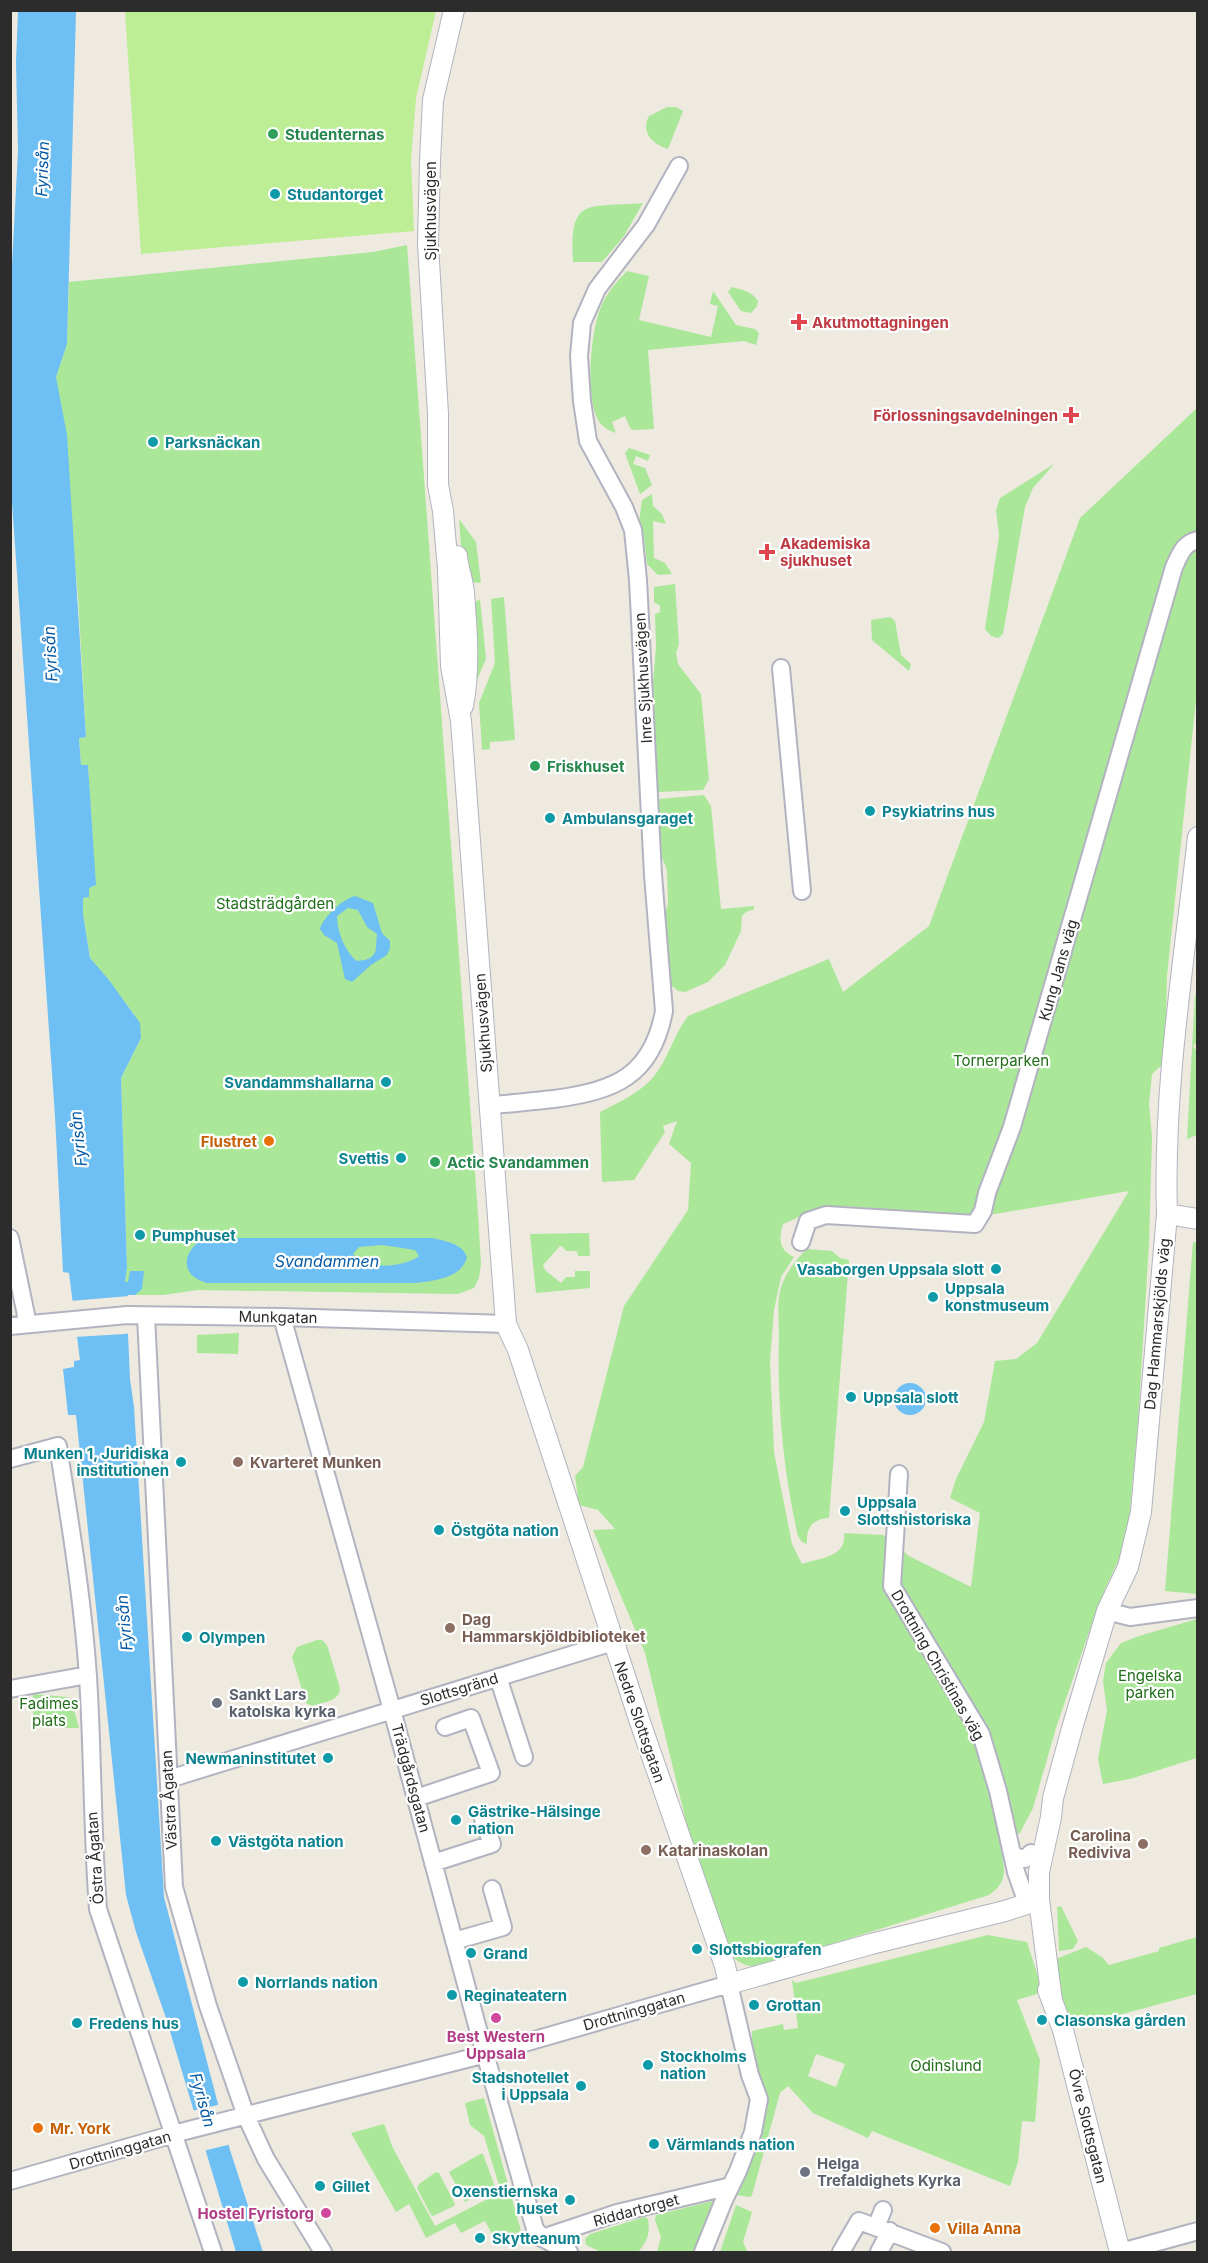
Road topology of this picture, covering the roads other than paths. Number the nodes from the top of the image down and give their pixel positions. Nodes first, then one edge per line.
1 (454, 10) edge
2 (679, 166) dead end
3 (1197, 540) edge
4 (781, 668) dead end
5 (1197, 837) edge
6 (802, 891) dead end
7 (489, 1105) junction
8 (1167, 1214) junction
9 (1197, 1219) edge
10 (10, 1238) edge
11 (801, 1242) dead end
12 (146, 1316) junction
13 (282, 1317) junction
14 (506, 1324) junction
15 (18, 1325) edge
16 (10, 1460) edge
17 (899, 1474) dead end
18 (1197, 1608) edge
19 (1107, 1611) junction
20 (613, 1642) junction
21 (88, 1675) junction
22 (498, 1677) junction
23 (10, 1689) edge
24 (392, 1710) junction
25 (445, 1727) dead end
26 (524, 1757) dead end
27 (169, 1779) junction
28 (416, 1798) junction
29 (1053, 1798) junction
30 (483, 1820) dead end
31 (1022, 1853) junction
32 (433, 1863) junction
33 (492, 1889) dead end
34 (1033, 1901) junction
35 (454, 1941) junction
36 (729, 1984) junction
37 (486, 2054) junction
38 (246, 2116) junction
39 (172, 2135) junction
40 (10, 2181) edge
41 (731, 2186) junction
42 (883, 2210) dead end
43 (883, 2229) junction
44 (1197, 2230) edge
45 (542, 2238) junction
46 (213, 2253) edge
47 (322, 2253) edge
48 (569, 2253) edge
49 (703, 2253) edge
50 (841, 2253) edge
51 (879, 2253) edge
52 (942, 2253) edge
53 (1121, 2253) edge

1 - 7 street, Sjukhusvägen
2 - 7 street, Inre Sjukhusvägen
3 - 11 street, Kung Jans väg
4 - 6 street
5 - 8 street, Dag Hammarskjölds väg
7 - 14 street, Sjukhusvägen
8 - 9 street
8 - 19 street, Dag Hammarskjölds väg
10 - 15 street
12 - 13 street, Munkgatan
12 - 15 street, Munkgatan
12 - 27 street, Västra Ågatan
13 - 14 street, Munkgatan
13 - 24 street, Trädgårdsgatan
14 - 20 street, Nedre Slottsgatan
16 - 21 street, Östra Ågatan
17 - 31 street, Drottning Christinas väg
18 - 19 street
19 - 29 street, Dag Hammarskjölds väg
20 - 22 street, Slottsgränd
20 - 36 street, Nedre Slottsgatan
21 - 23 street
21 - 39 street, Östra Ågatan
22 - 24 street, Slottsgränd
22 - 26 street
24 - 27 street, Slottsgränd
24 - 28 street, Trädgårdsgatan
25 - 28 street
27 - 38 street, Västra Ågatan
28 - 32 street, Trädgårdsgatan
29 - 31 street, Dag Hammarskjölds väg
29 - 34 street, Dag Hammarskjölds väg
30 - 32 street
31 - 34 street, Dag Hammarskjölds väg
32 - 35 street, Trädgårdsgatan
33 - 35 street
34 - 36 street, Drottninggatan
34 - 53 street, Övre Slottsgatan
35 - 37 street, Trädgårdsgatan
36 - 37 street, Drottninggatan
36 - 41 street
37 - 38 street, Drottninggatan
37 - 45 street, Trädgårdsgatan
38 - 39 street, Drottninggatan
38 - 47 street, Västra Ågatan
39 - 40 street, Drottninggatan
39 - 46 street, Östra Ågatan
41 - 45 street, Riddartorget
41 - 49 street
42 - 43 street
43 - 50 street
43 - 51 street
43 - 52 street
44 - 53 street
45 - 48 street

